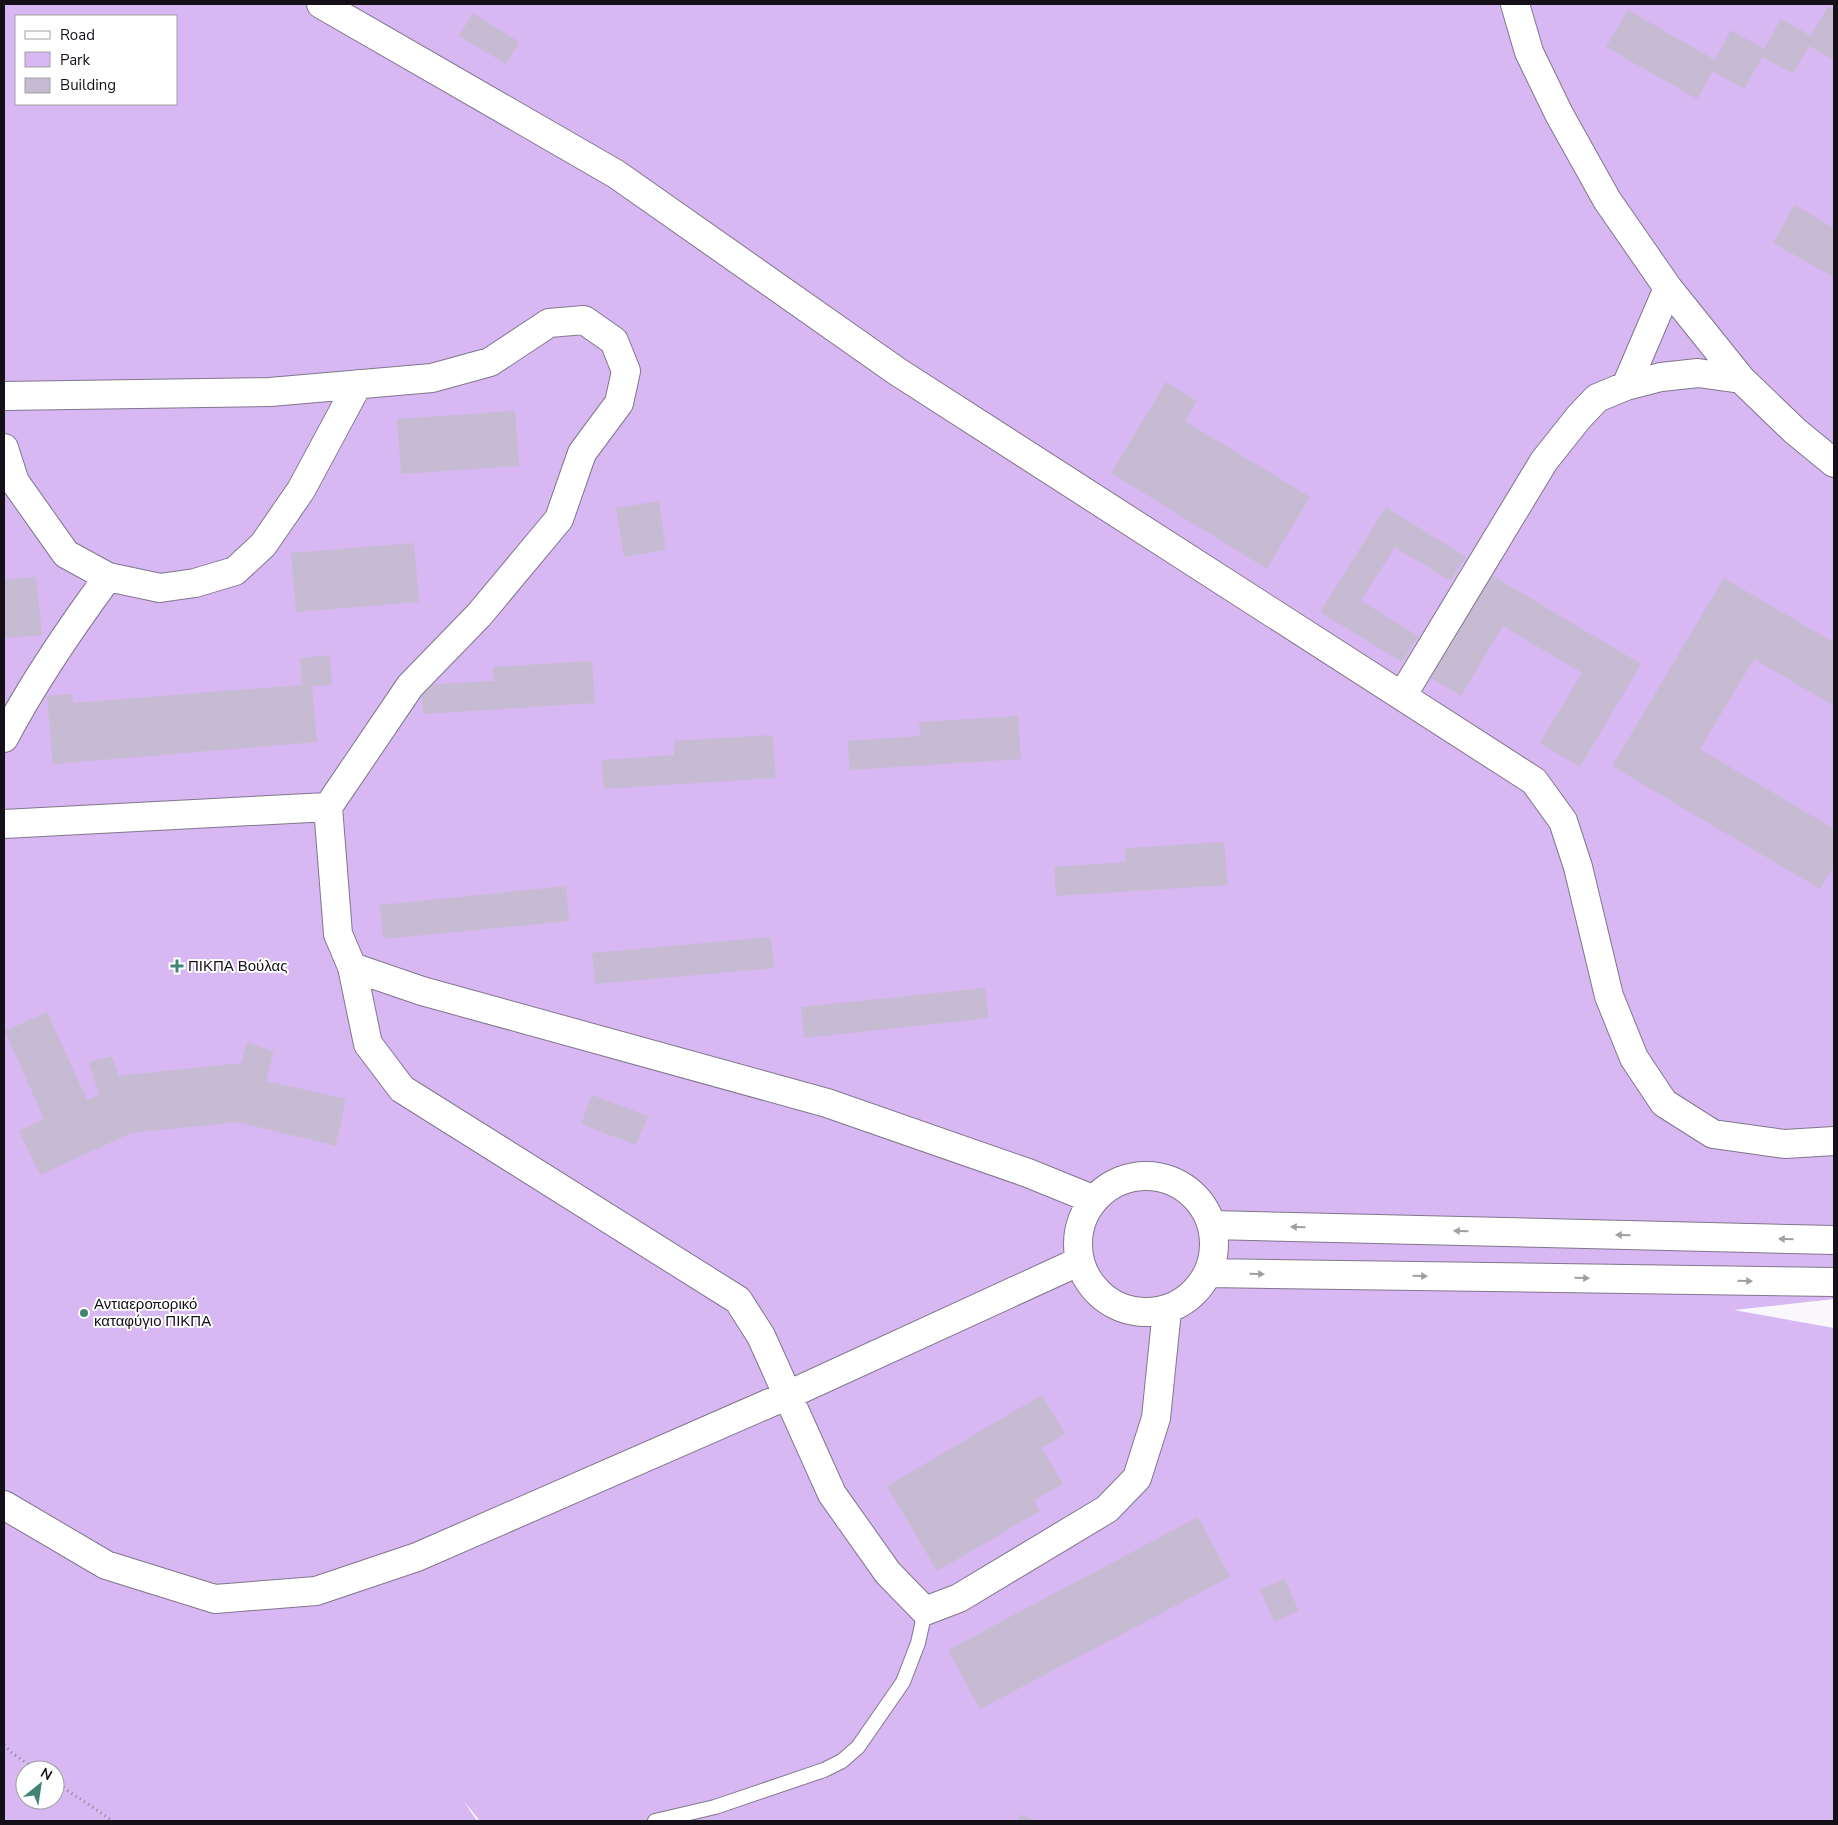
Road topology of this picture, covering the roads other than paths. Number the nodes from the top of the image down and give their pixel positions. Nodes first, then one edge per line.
1 (321, 4) edge
2 (1515, 4) edge
3 (1668, 288) junction
4 (1741, 379) junction
5 (358, 384) junction
6 (1626, 386) junction
7 (4, 396) edge
8 (4, 448) edge
9 (1834, 463) edge
10 (108, 577) junction
11 (1402, 696) junction
12 (4, 738) edge
13 (328, 806) junction
14 (4, 824) edge
15 (352, 967) junction
16 (1834, 1141) edge
17 (1092, 1199) junction
18 (1212, 1225) junction
19 (1834, 1240) edge
20 (1078, 1262) junction
21 (1209, 1273) junction
22 (1834, 1282) edge
23 (1167, 1310) junction
24 (788, 1395) junction
25 (4, 1505) edge
26 (925, 1611) junction
27 (655, 1821) edge

1 - 11 street
2 - 3 street
3 - 4 street
3 - 6 street
4 - 6 street
4 - 9 street
5 - 7 street
5 - 10 street
5 - 13 street
6 - 11 street
8 - 10 street
10 - 12 street
11 - 16 street
13 - 14 street
13 - 15 street
15 - 17 street
15 - 24 street
17 - 18 street
17 - 20 street
19 -> 18 street
18 - 21 street
20 - 23 street
20 - 24 street
21 -> 22 street
21 - 23 street
23 - 26 street
24 - 25 street
24 - 26 street
26 - 27 lane

